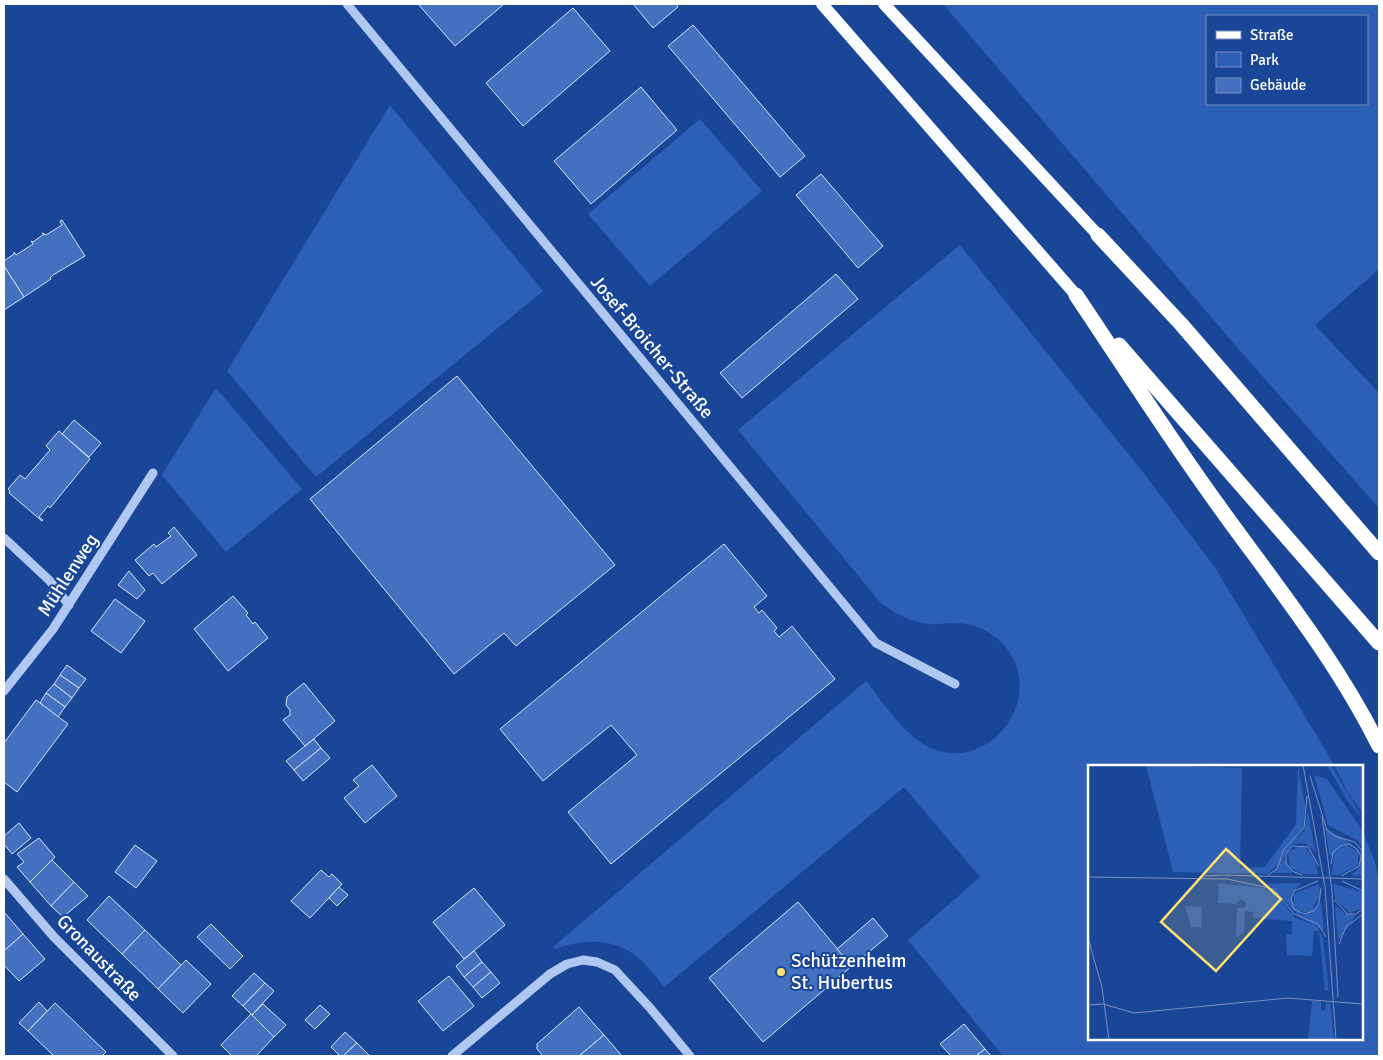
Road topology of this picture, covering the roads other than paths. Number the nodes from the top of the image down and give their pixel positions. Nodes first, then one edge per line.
1 (347, 4) edge
2 (822, 4) edge
3 (884, 4) edge
4 (1098, 235) joint
5 (1076, 295) junction
6 (153, 473) dead end
7 (4, 538) edge
8 (1379, 553) edge
9 (69, 605) junction
10 (1379, 643) edge
11 (955, 684) dead end
12 (4, 691) edge
13 (1379, 746) edge
14 (4, 879) edge
15 (173, 1056) edge
16 (452, 1056) edge
17 (690, 1056) edge

1 - 11 street, Josef-Broicher-Straße
2 - 5 main road
3 - 4 main road
4 - 8 highway
5 - 10 highway
5 - 13 highway
6 - 9 street, Mühlenweg
7 - 9 street
9 - 12 street, Mühlenweg
14 - 15 street, Gronaustraße
16 - 17 street

